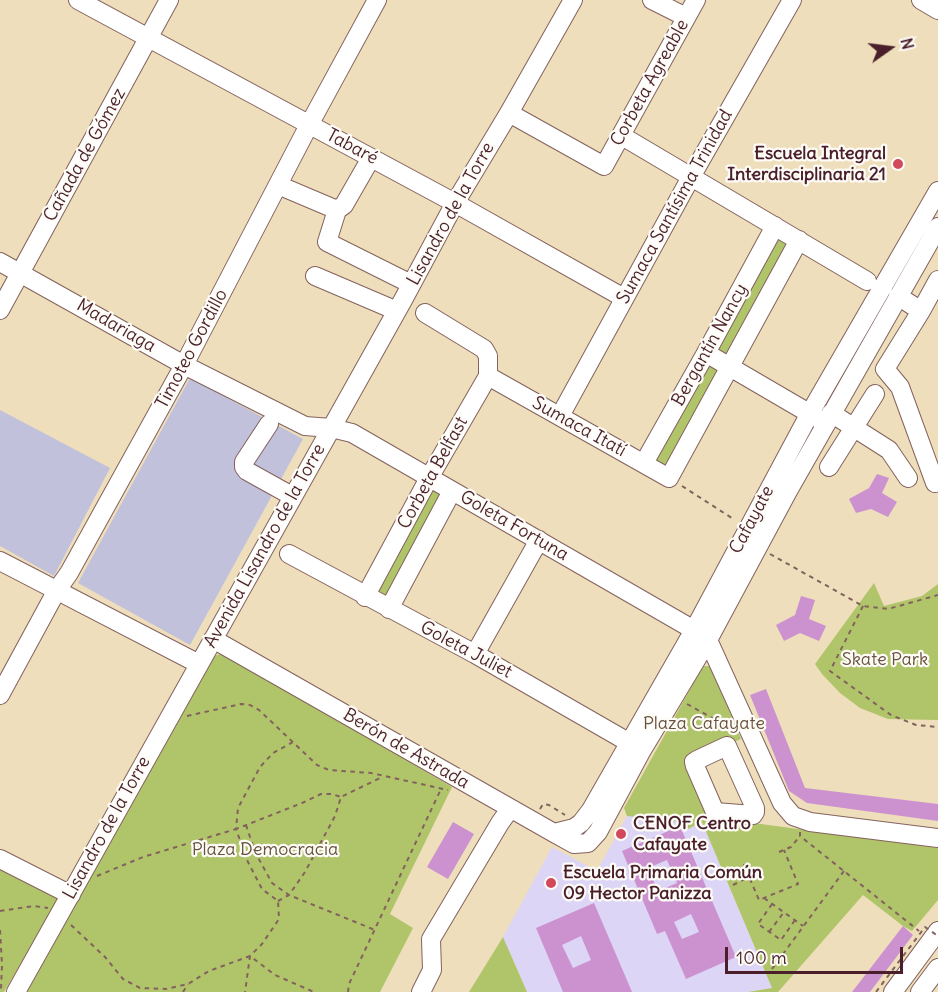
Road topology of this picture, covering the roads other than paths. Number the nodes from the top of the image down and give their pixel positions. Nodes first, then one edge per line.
1 (78, 0) edge
2 (169, 0) edge
3 (377, 0) edge
4 (573, 0) edge
5 (652, 0) edge
6 (696, 0) edge
7 (792, 0) edge
8 (921, 0) edge
9 (938, 9) edge
10 (686, 17) junction
11 (148, 38) junction
12 (509, 113) junction
13 (309, 125) junction
14 (622, 135) junction
15 (371, 158) junction
16 (691, 177) junction
17 (278, 185) junction
18 (938, 191) edge
19 (454, 203) junction
20 (337, 210) junction
21 (933, 212) edge
22 (775, 226) junction
23 (938, 227) edge
24 (799, 240) junction
25 (0, 262) edge
26 (21, 272) junction
27 (315, 276) dead end
28 (938, 280) edge
29 (867, 281) dead end
30 (411, 284) junction
31 (898, 296) junction
32 (624, 298) junction
33 (0, 310) edge
34 (397, 311) junction
35 (921, 311) junction
36 (425, 313) dead end
37 (706, 353) junction
38 (184, 365) junction
39 (730, 367) junction
40 (488, 376) junction
41 (875, 394) dead end
42 (810, 413) junction
43 (560, 416) junction
44 (829, 418) junction
45 (269, 423) dead end
46 (331, 428) junction
47 (853, 428) junction
48 (644, 463) junction
49 (829, 467) dead end
50 (429, 478) junction
51 (669, 478) joint
52 (908, 478) dead end
53 (935, 483) dead end
54 (452, 491) junction
55 (292, 496) junction
56 (539, 540) junction
57 (289, 554) dead end
58 (0, 561) edge
59 (57, 590) junction
60 (365, 597) junction
61 (389, 609) junction
62 (701, 635) junction
63 (213, 639) junction
64 (475, 654) junction
65 (199, 664) junction
66 (0, 695) edge
67 (748, 731) junction
68 (637, 746) junction
69 (728, 746) dead end
70 (510, 809) junction
71 (598, 832) joint
72 (554, 833) junction
73 (938, 838) edge
74 (0, 859) edge
75 (71, 895) junction
76 (931, 929) edge
77 (938, 968) edge
78 (16, 992) edge
79 (421, 992) edge
80 (892, 992) edge
81 (920, 992) edge

1 - 11 street, Tabaré
2 - 11 street, Cañada de Gómez
3 - 13 street, Timoteo Gordillo
4 - 12 street, Lisandro de la Torre
5 - 10 street
6 - 10 street, Corbeta Agreable
7 - 16 street, Sumaca Santísima Trinidad
8 - 9 street
10 - 14 street, Corbeta Agreable
11 - 13 street, Tabaré
11 - 26 street, Cañada de Gómez
12 - 14 street, Corbeta Agreable
12 - 19 street, Lisandro de la Torre
13 - 15 street, Tabaré
13 - 17 street, Timoteo Gordillo
14 - 16 street
15 - 19 street, Tabaré
15 - 20 street
16 - 22 street
16 - 32 street, Sumaca Santísima Trinidad
17 - 20 street
17 - 38 street, Timoteo Gordillo
18 - 21 street, Cafayate
19 - 30 street, Lisandro de la Torre
19 - 32 street, Tabaré
20 - 30 street
21 - 42 street, Cafayate
22 - 24 street
22 - 37 street, Bergantín Nancy
23 - 31 street, Cafayate
24 - 29 street
24 - 39 street, Bergantín Nancy
25 - 26 street, Madariaga
26 - 33 street, Cañada de Gómez
26 - 38 street, Madariaga
27 - 34 street
28 - 35 street
30 - 34 street, Lisandro de la Torre
31 - 35 street
31 - 44 street, Cafayate
32 - 43 street, Sumaca Santísima Trinidad
34 - 46 street, Lisandro de la Torre
35 - 53 street
36 - 40 street
37 - 39 street
37 - 48 street, Bergantín Nancy
38 - 46 street, Madariaga
38 - 59 street, Timoteo Gordillo
39 - 42 street
39 - 51 street, Bergantín Nancy
40 - 43 street, Sumaca Itatí
40 - 50 street, Corbeta Belfast
41 - 47 street
42 - 44 street
42 - 62 street, Cafayate
43 - 48 street, Sumaca Itatí
44 - 47 street
44 - 62 street, Cafayate
45 - 55 street
46 - 50 street, Goleta Fortuna
46 - 55 street, Avenida Lisandro de la Torre
47 - 49 street
47 - 52 street
48 - 51 street, Sumaca Itatí
50 - 54 street, Goleta Fortuna
50 - 60 street, Corbeta Belfast
54 - 56 street, Goleta Fortuna
54 - 61 street, Corbeta Belfast
55 - 63 street, Avenida Lisandro de la Torre
56 - 62 street, Goleta Fortuna
56 - 64 street
57 - 60 street, Goleta Juliet
58 - 59 street
59 - 65 street
59 - 66 street, Timoteo Gordillo
60 - 61 street, Goleta Juliet
61 - 64 street, Goleta Juliet
62 - 67 street
62 - 68 street, Cafayate
62 - 68 street, Cafayate
63 - 65 street, Avenida Lisandro de la Torre
63 - 70 street, Berón de Astrada
64 - 68 street, Goleta Juliet
65 - 75 street, Lisandro de la Torre
67 - 69 street
67 - 73 street
68 - 71 street, Cafayate
68 - 72 street, Cafayate
70 - 72 street, Berón de Astrada
70 - 79 street
71 - 72 street, Berón de Astrada
74 - 75 street
75 - 78 street, Lisandro de la Torre
76 - 80 street
77 - 81 street

